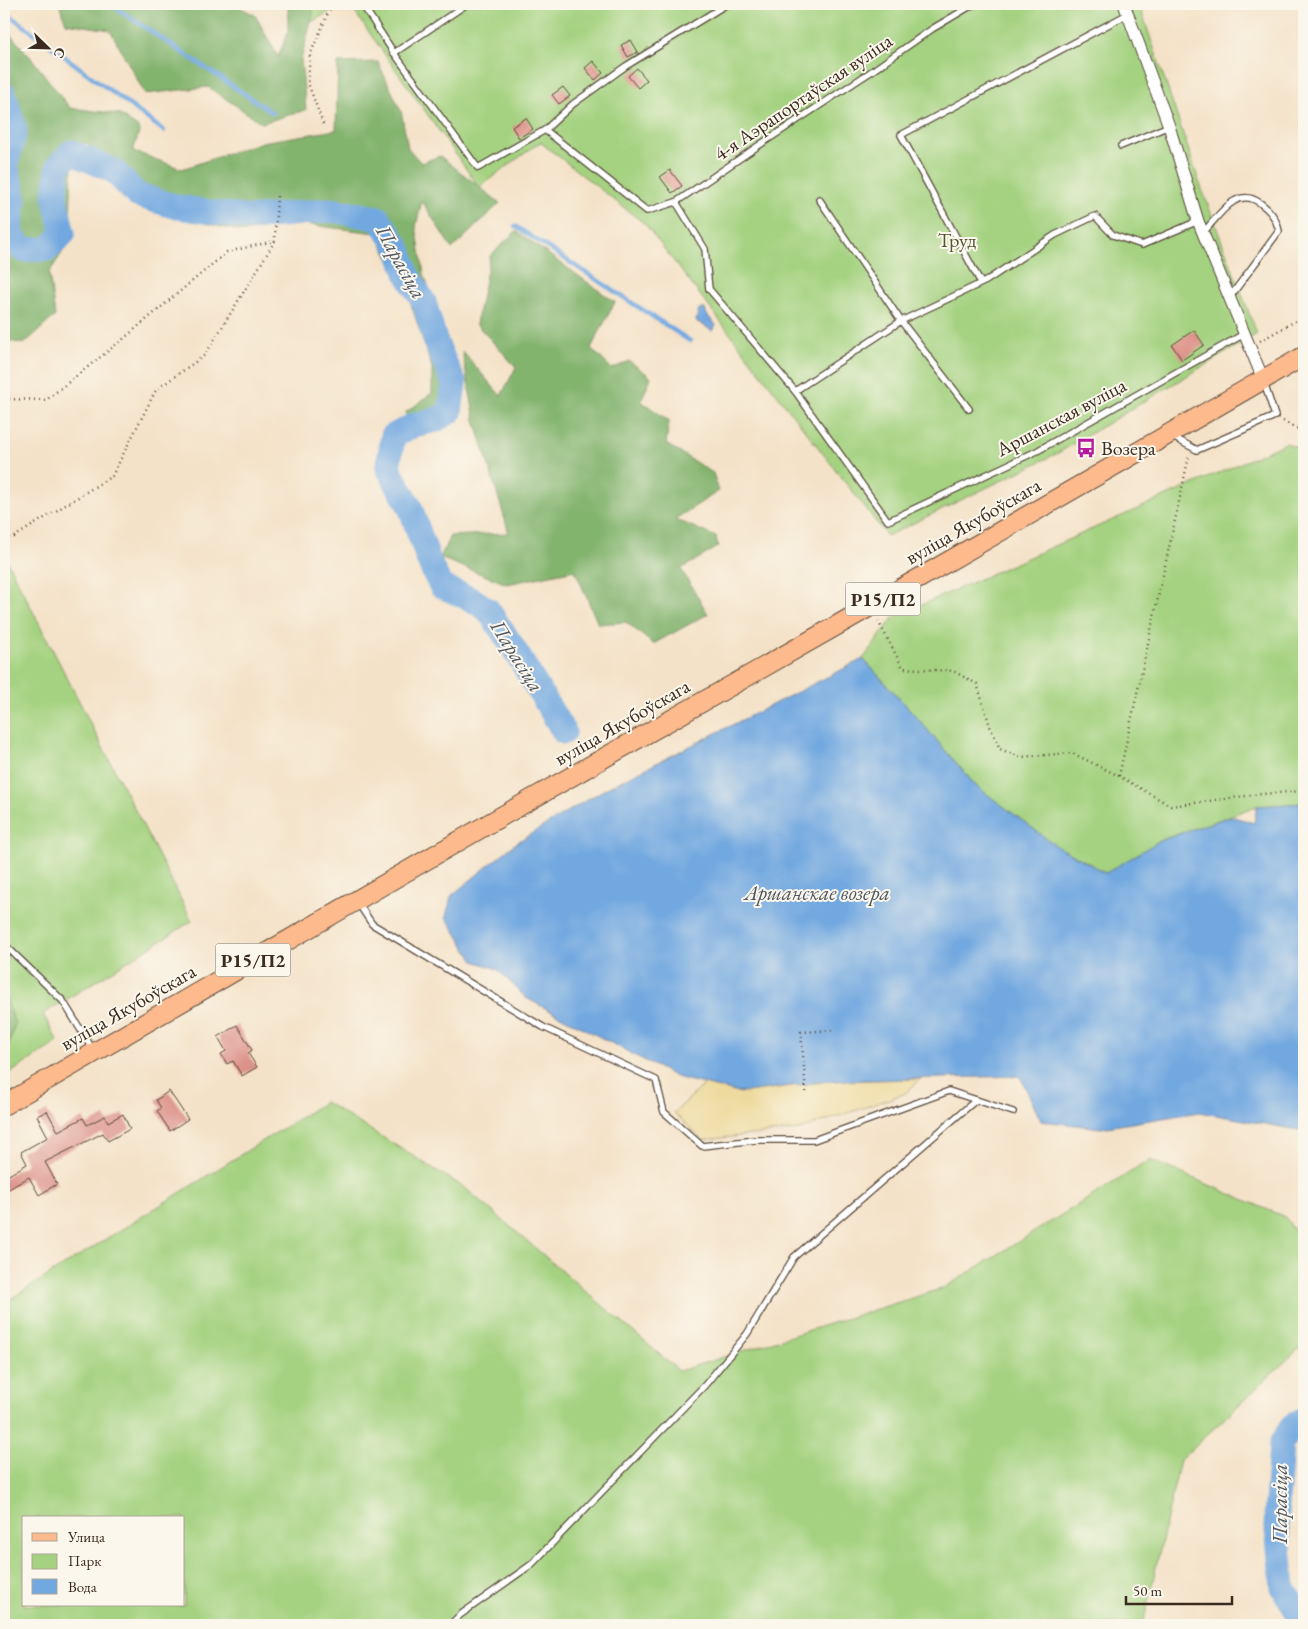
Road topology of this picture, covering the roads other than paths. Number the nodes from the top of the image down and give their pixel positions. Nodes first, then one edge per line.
1 (362, 4) edge
2 (467, 4) edge
3 (727, 4) edge
4 (974, 4) edge
5 (1126, 9) edge
6 (394, 54) junction
7 (1169, 126) junction
8 (545, 130) junction
9 (1122, 146) dead end
10 (819, 199) dead end
11 (676, 202) junction
12 (1198, 222) junction
13 (1203, 233) junction
14 (981, 284) junction
15 (1230, 297) junction
16 (901, 321) junction
17 (1244, 334) junction
18 (1304, 356) edge
19 (1262, 379) junction
20 (795, 391) junction
21 (969, 409) dead end
22 (1167, 434) junction
23 (356, 901) junction
24 (4, 941) edge
25 (94, 1052) junction
26 (976, 1100) junction
27 (4, 1105) edge
28 (1012, 1112) dead end
29 (450, 1625) edge

1 - 6 lane
2 - 6 lane
3 - 8 lane
4 - 11 lane, 4-я Аэрапортаўская вуліца
5 - 7 street
5 - 14 lane
6 - 8 lane
7 - 9 lane
7 - 12 street
8 - 11 lane, 4-я Аэрапортаўская вуліца
10 - 16 lane
11 - 20 lane
12 - 13 street
12 - 14 lane
13 - 15 street
13 - 15 lane
14 - 16 lane
15 - 17 street
16 - 20 lane
16 - 21 lane
17 - 19 street
17 - 20 lane, Аршанская вуліца
18 - 19 main road, Р15/П2
19 - 22 main road, вуліца Якубоўскага / Р15/П2
19 - 22 lane
22 - 23 main road, вуліца Якубоўскага / Р15/П2
23 - 25 main road, вуліца Якубоўскага / Р15/П2
23 - 26 lane
24 - 25 lane
25 - 27 main road, вуліца Якубоўскага / Р15/П2
26 - 28 lane
26 - 29 lane

